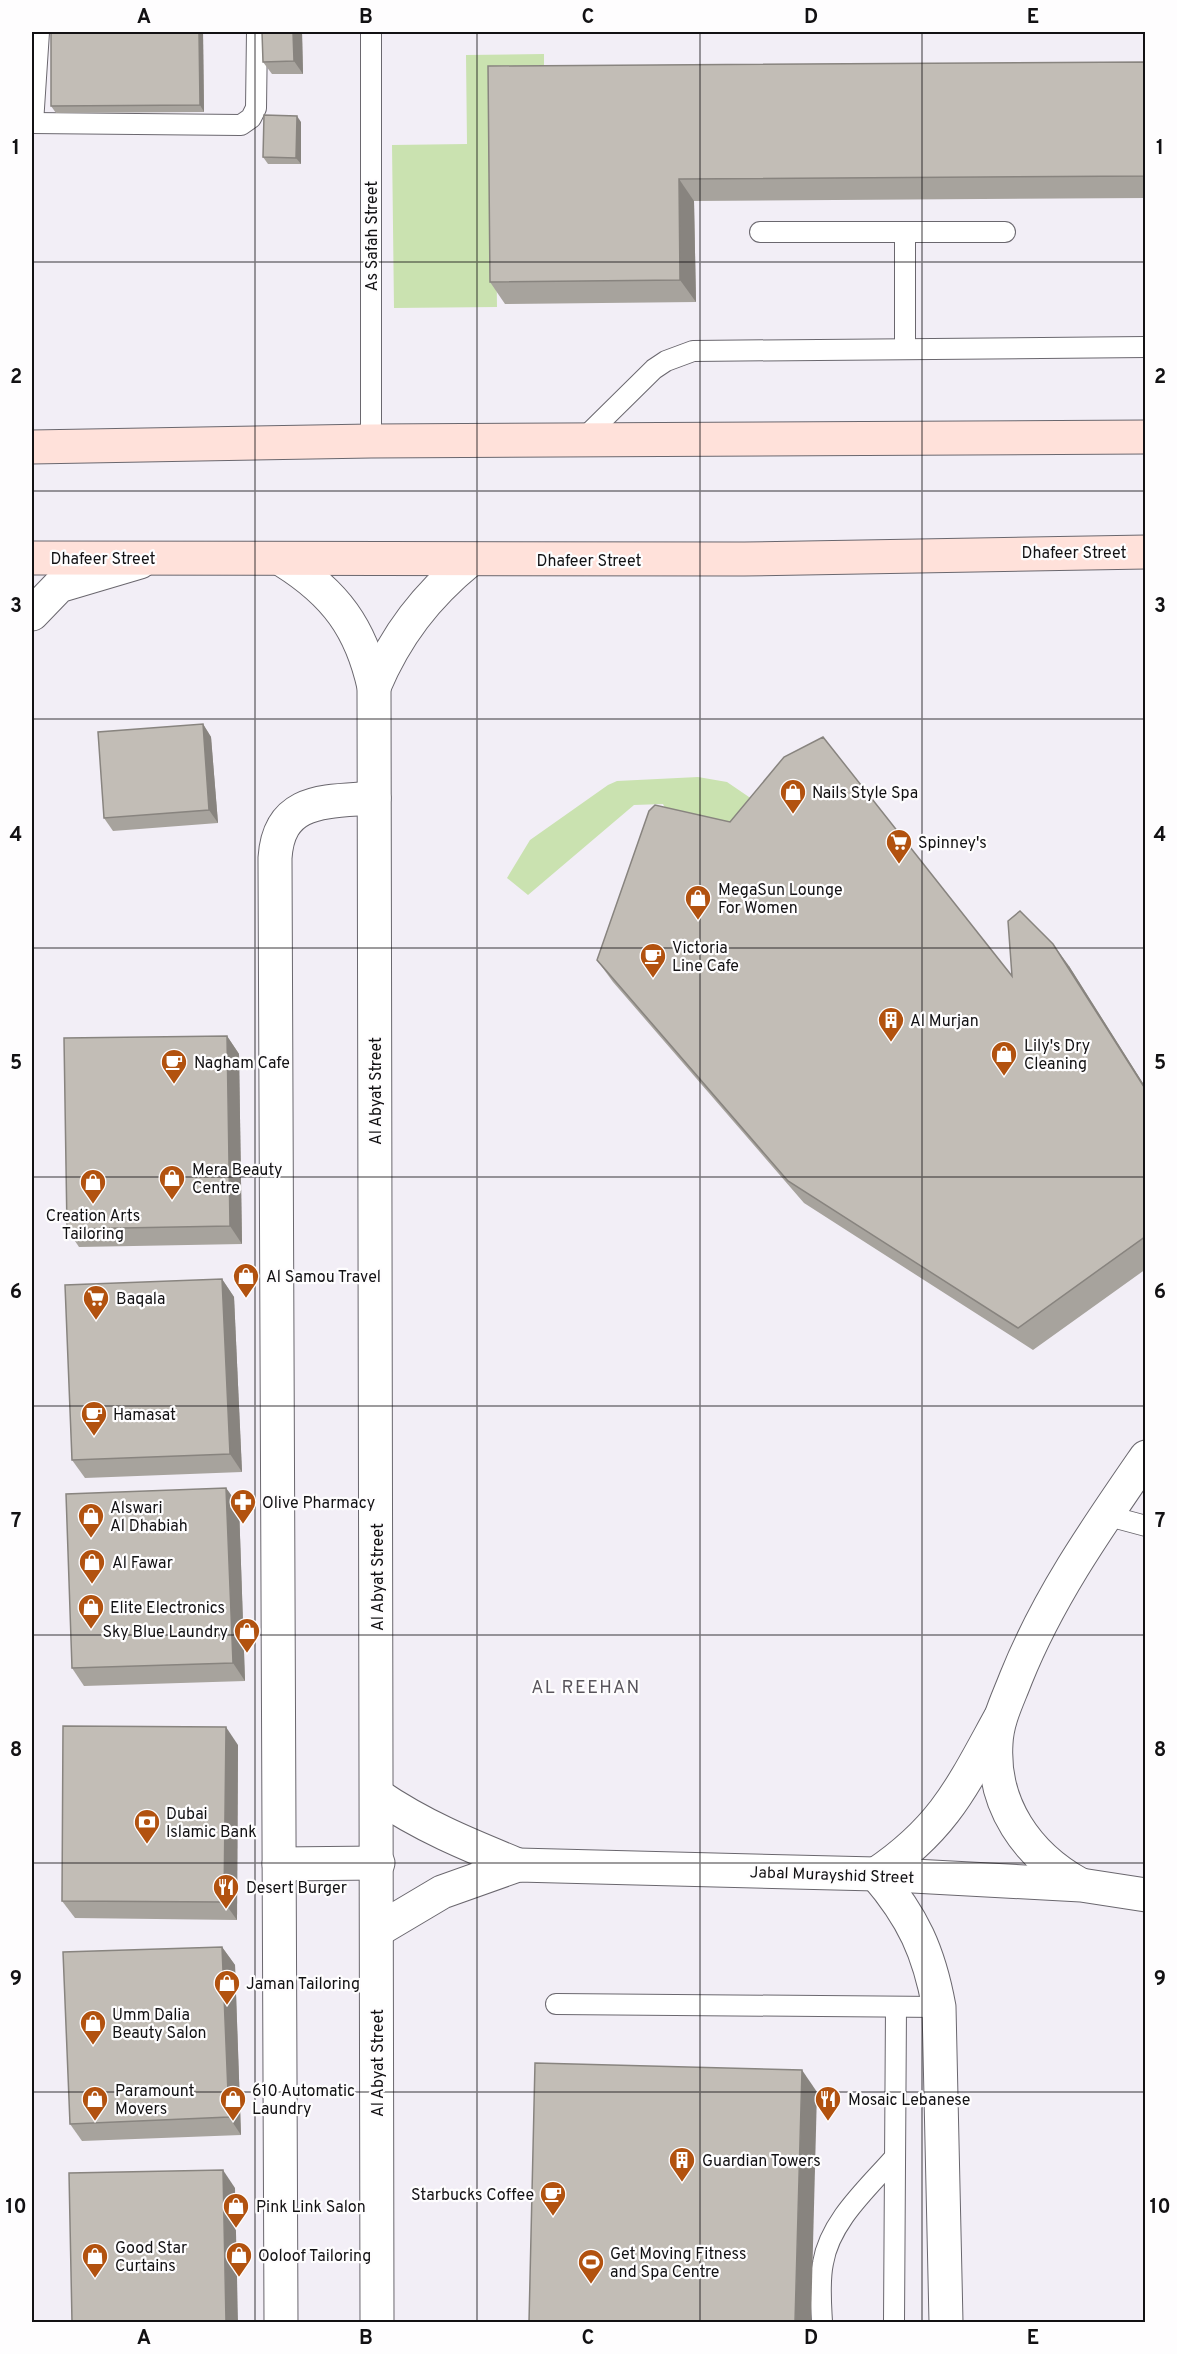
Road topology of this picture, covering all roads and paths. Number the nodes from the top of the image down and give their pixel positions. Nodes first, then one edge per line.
1 (39, 32) edge
2 (257, 32) edge
3 (371, 32) edge
4 (32, 123) edge
5 (760, 232) dead end
6 (905, 232) junction
7 (1005, 232) dead end
8 (1146, 347) edge
9 (905, 349) junction
10 (1146, 437) edge
11 (582, 440) junction
12 (371, 441) junction
13 (32, 447) edge
14 (1146, 552) edge
15 (32, 558) edge
16 (153, 558) junction
17 (470, 560) junction
18 (284, 561) junction
19 (32, 614) edge
20 (374, 687) junction
21 (374, 798) junction
22 (1146, 1457) edge
23 (1106, 1515) junction
24 (1146, 1526) edge
25 (1000, 1718) junction
26 (377, 1795) junction
27 (378, 1863) junction
28 (279, 1864) junction
29 (518, 1866) junction
30 (876, 1874) junction
31 (1081, 1885) junction
32 (1146, 1895) edge
33 (378, 1930) junction
34 (556, 2004) dead end
35 (896, 2007) junction
36 (939, 2007) junction
37 (895, 2157) junction
38 (281, 2322) edge
39 (377, 2322) edge
40 (822, 2322) edge
41 (894, 2322) edge
42 (946, 2322) edge

1 - 4 lane
2 - 4 lane
3 - 12 lane, As Safah Street
5 - 6 lane
6 - 7 lane
6 - 9 lane
8 - 9 lane
9 - 11 lane
10 - 11 main road
11 - 12 main road
12 - 13 main road
14 - 17 main road, Dhafeer Street
15 - 16 main road, Dhafeer Street
16 - 18 main road, Dhafeer Street
16 - 19 street
17 - 18 main road, Dhafeer Street
17 - 20 street, Al Abyat Street
18 - 20 street, Al Abyat Street
20 - 21 street, Al Abyat Street
21 - 26 street, Al Abyat Street
21 - 28 street
22 - 23 street
23 - 24 lane
23 - 25 street
25 - 30 street
25 - 31 street
26 - 27 street, Al Abyat Street
26 - 29 street, Jabal Murayshid Street
27 - 28 street
27 - 33 street, Al Abyat Street
28 - 38 street
29 - 30 street, Jabal Murayshid Street
29 - 33 street, Jabal Murayshid Street
30 - 31 street, Jabal Murayshid Street
30 - 36 street
31 - 32 street, Jabal Murayshid Street
33 - 39 street, Al Abyat Street
34 - 35 lane
35 - 36 lane
35 - 37 lane
36 - 42 street
37 - 40 lane
37 - 41 lane

